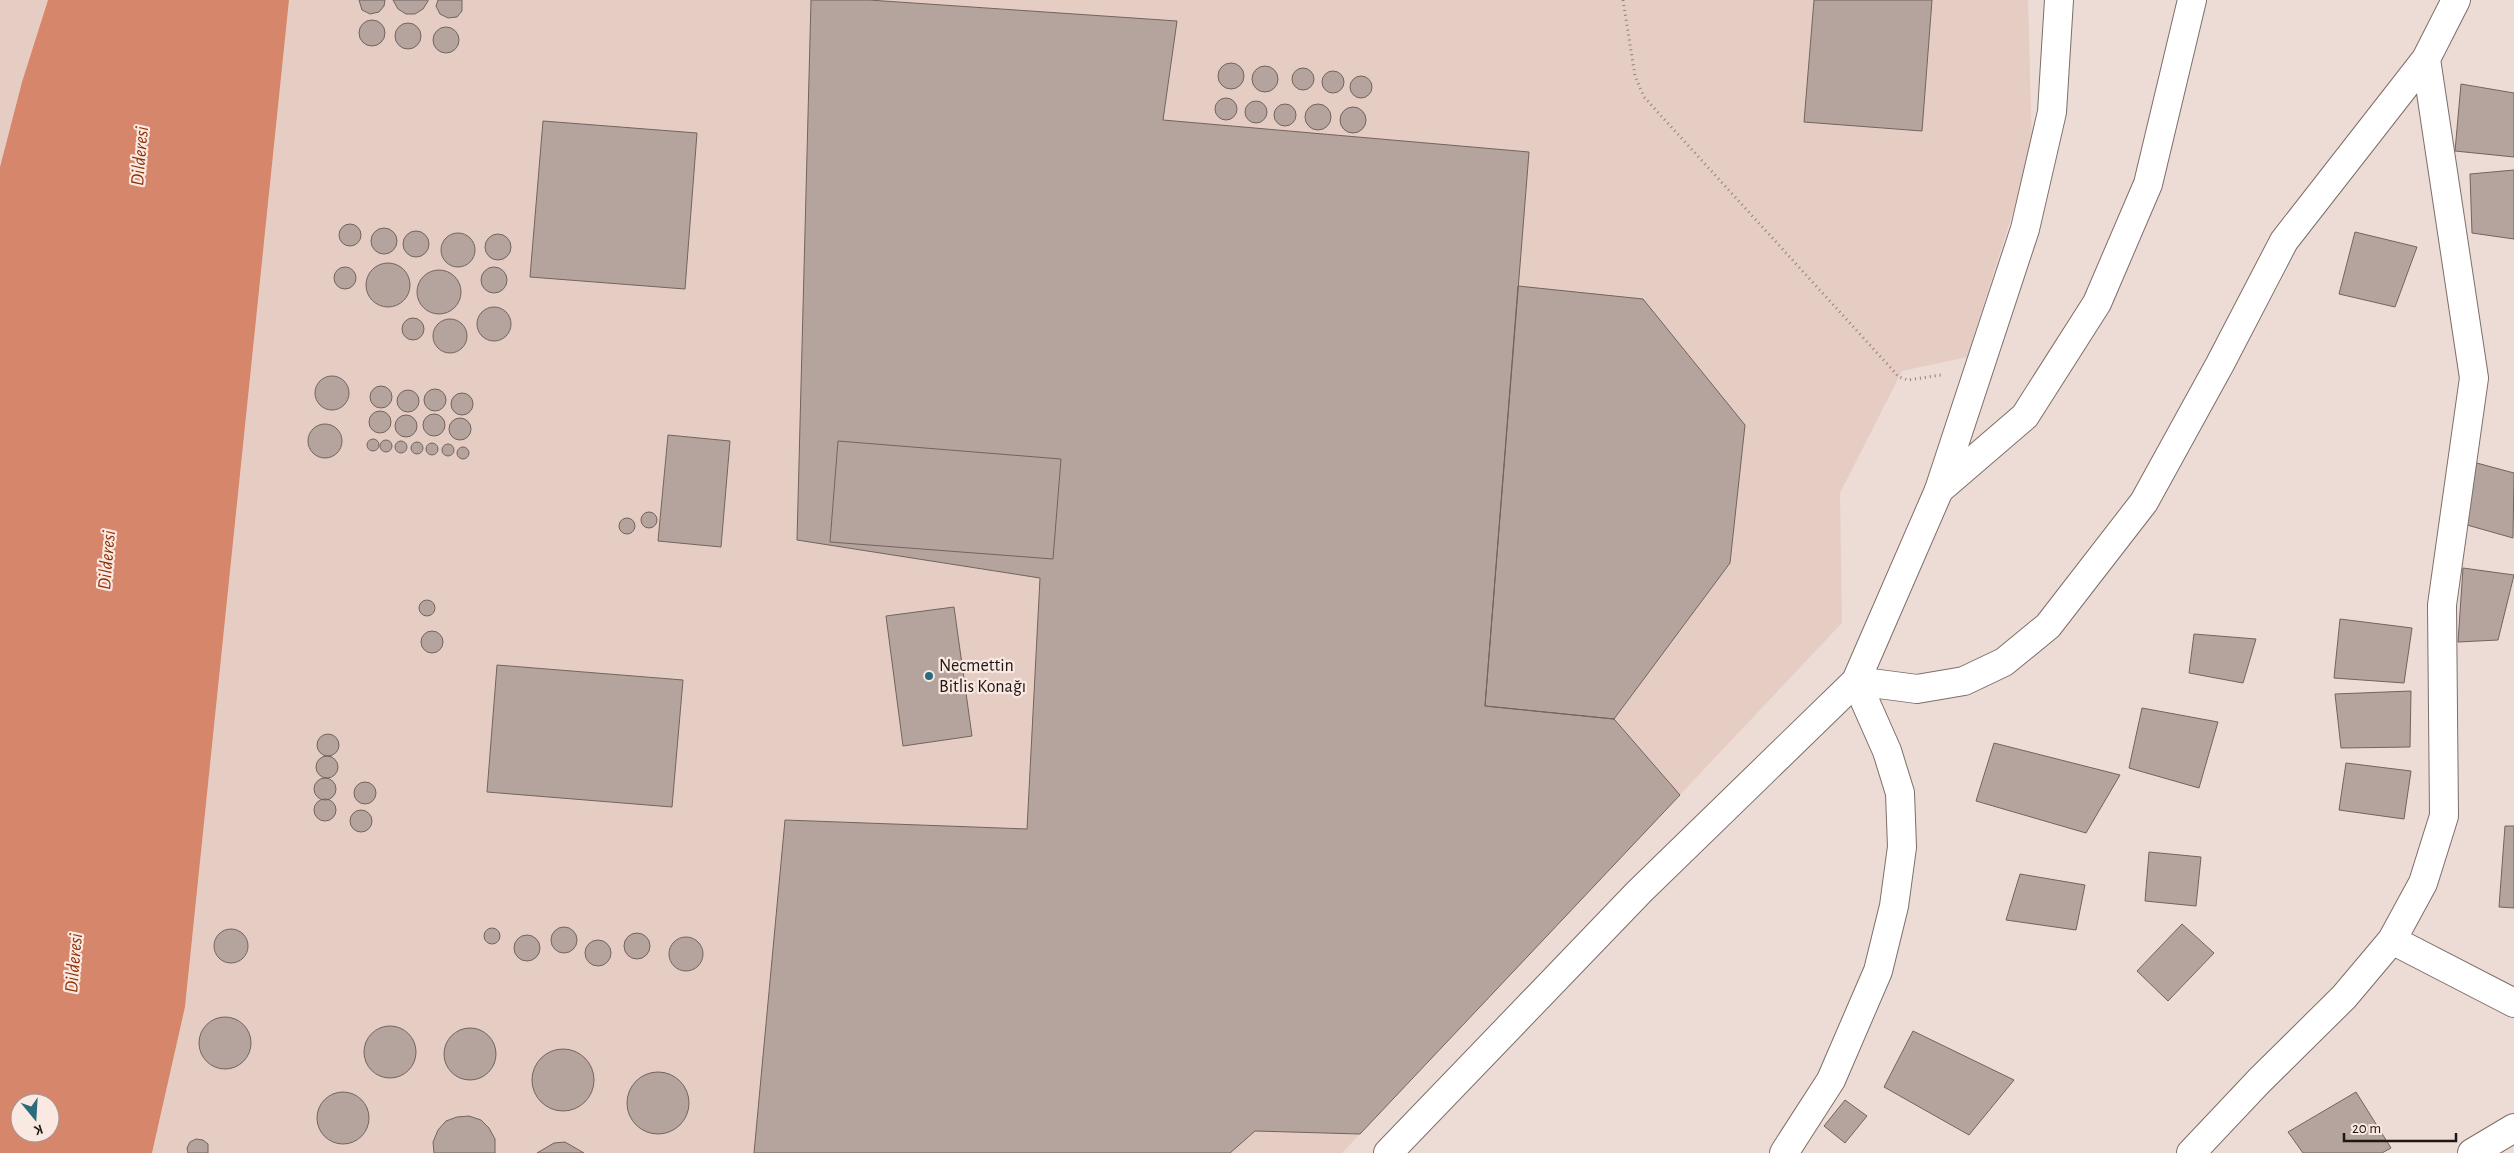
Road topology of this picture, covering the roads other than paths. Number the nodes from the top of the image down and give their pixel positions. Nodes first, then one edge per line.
1 (2060, 0) edge
2 (2192, 0) edge
3 (2456, 0) edge
4 (2426, 58) junction
5 (1939, 490) junction
6 (1856, 681) junction
7 (2392, 940) junction
8 (2514, 1003) edge
9 (2514, 1128) edge
10 (1388, 1153) edge
11 (1784, 1153) edge
12 (2191, 1153) edge
13 (2472, 1153) edge

1 - 5 street
2 - 5 street
3 - 4 street
4 - 6 street
4 - 7 street
5 - 6 street
6 - 10 street
6 - 11 street
7 - 8 street
7 - 12 street
9 - 13 street

